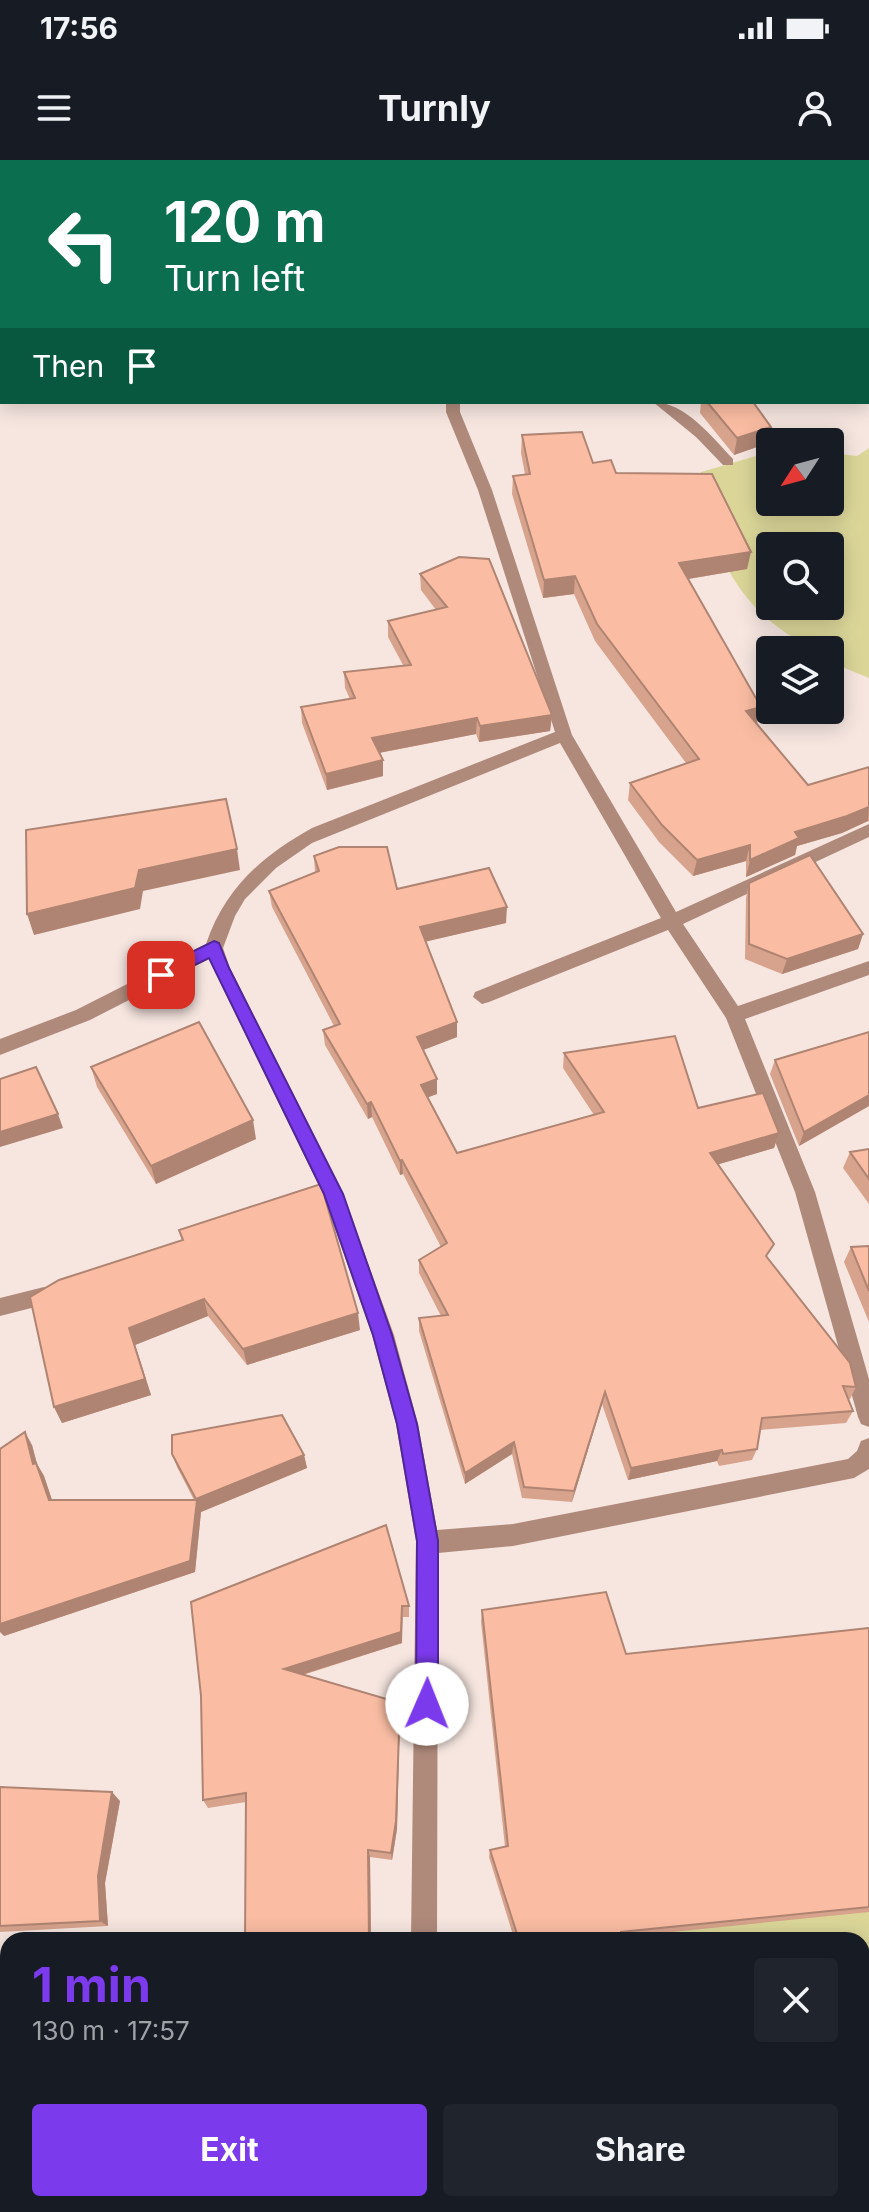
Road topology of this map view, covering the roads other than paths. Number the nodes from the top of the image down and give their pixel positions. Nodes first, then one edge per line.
1 (453, 404) edge
2 (663, 404) edge
3 (728, 462) dead end
4 (564, 735) junction
5 (869, 830) edge
6 (672, 921) junction
7 (214, 948) junction
8 (869, 968) edge
9 (482, 997) dead end
10 (734, 1015) junction
11 (0, 1047) edge
12 (44, 1296) edge
13 (0, 1307) edge
14 (869, 1417) edge
15 (869, 1448) edge
16 (427, 1541) junction
17 (424, 1932) edge

1 - 4 street
2 - 3 street
4 - 6 street
4 - 7 street
5 - 6 street
6 - 9 street
6 - 10 street
7 - 11 street
7 - 16 street
8 - 10 street
10 - 14 street
12 - 13 street
15 - 16 street
16 - 17 street

